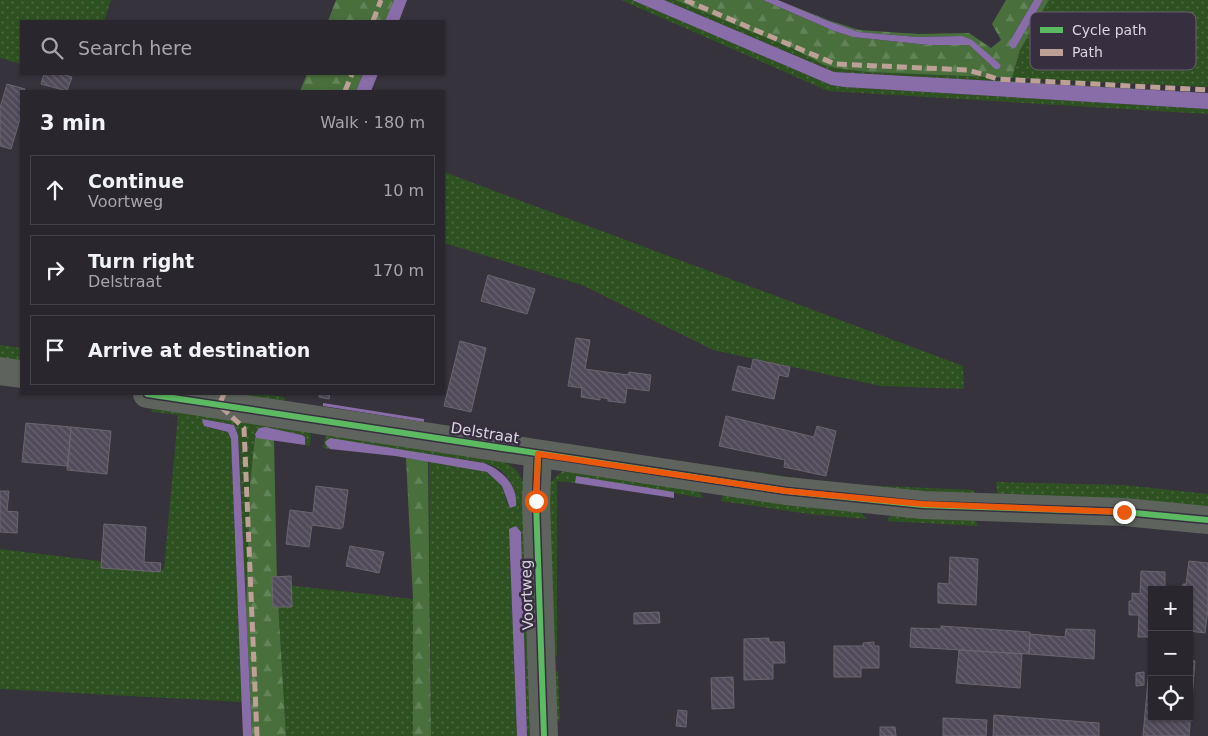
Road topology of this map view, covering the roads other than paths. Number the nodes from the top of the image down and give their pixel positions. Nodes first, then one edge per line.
1 (0, 371) edge
2 (20, 374) edge
3 (154, 395) edge
4 (538, 454) junction
5 (1208, 520) edge
6 (544, 736) edge

1 - 2 street
3 - 4 street, Delstraat
4 - 5 street, Delstraat
4 - 6 street, Voortweg

